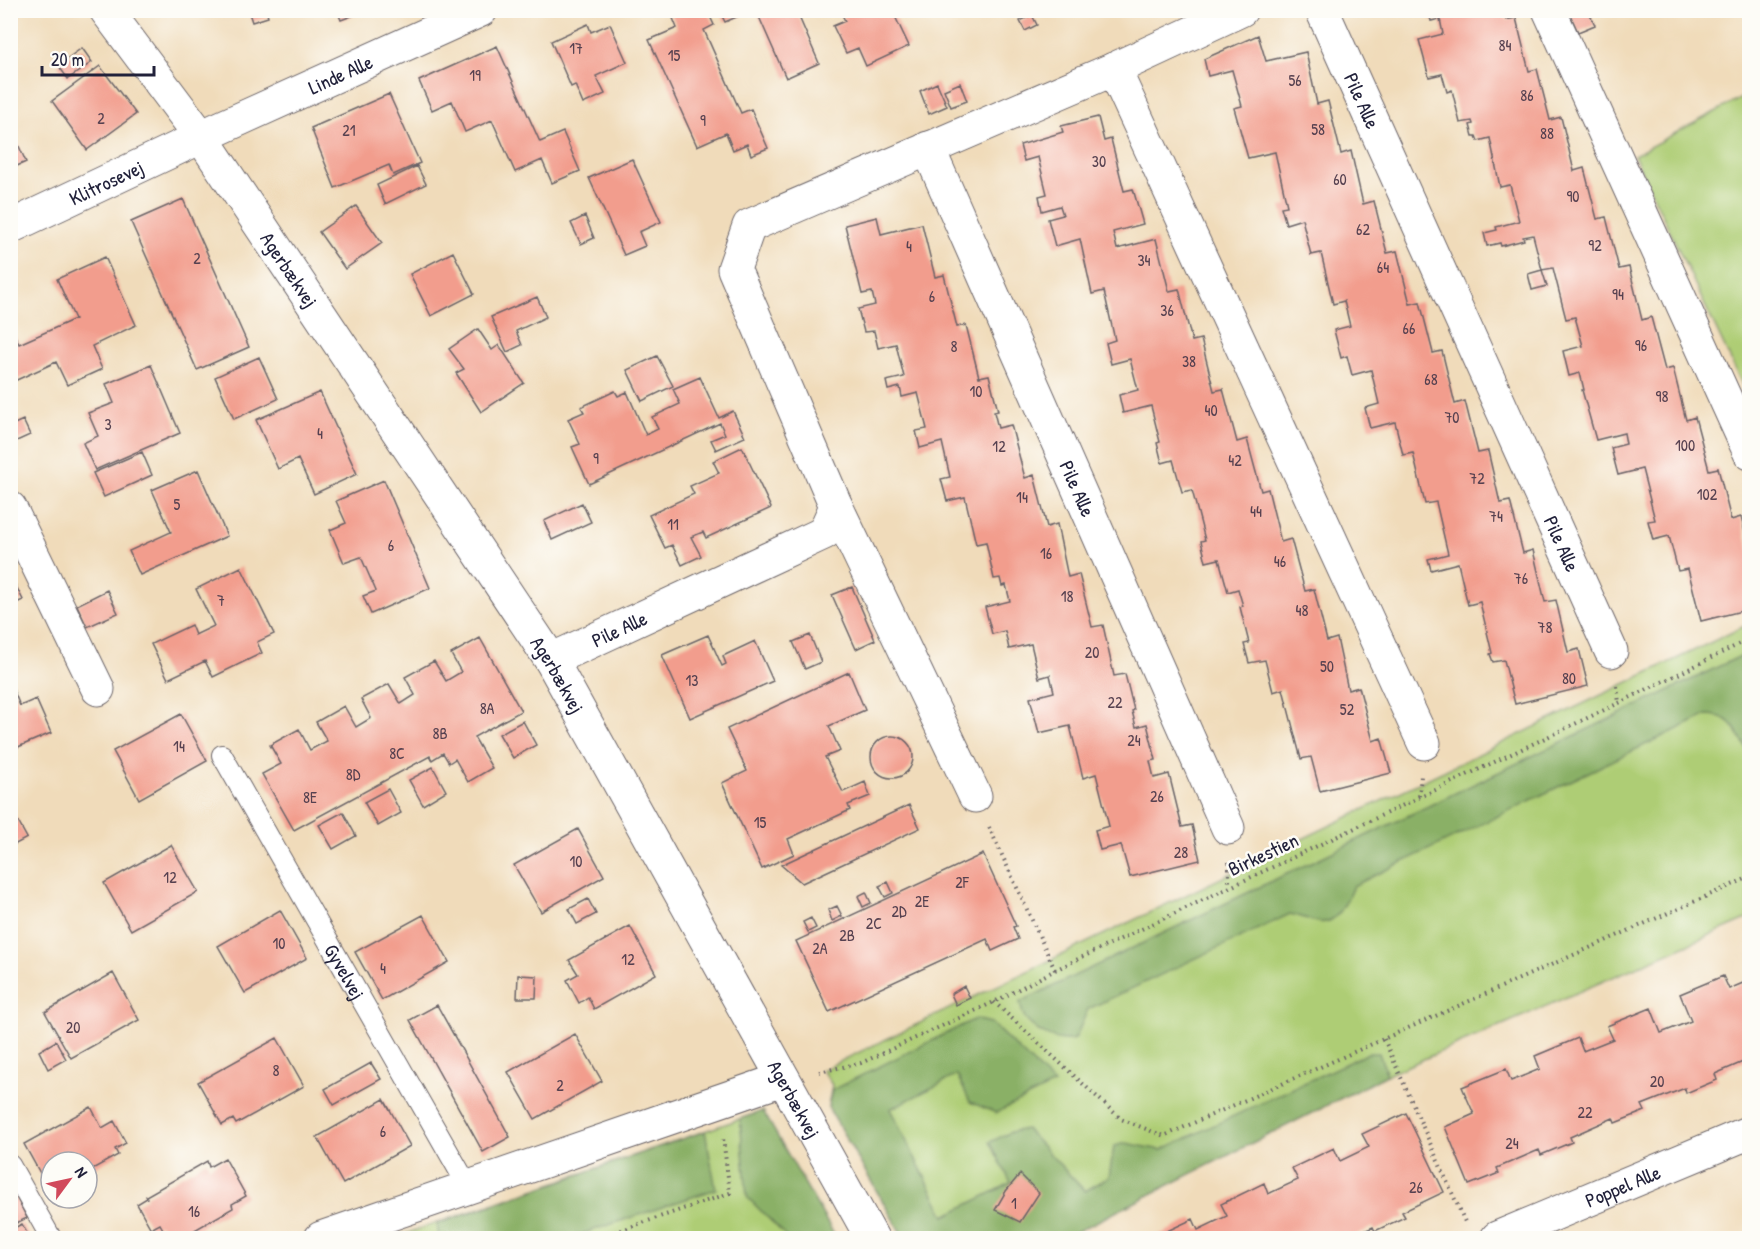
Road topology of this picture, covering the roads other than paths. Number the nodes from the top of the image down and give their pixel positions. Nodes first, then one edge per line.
1 (106, 10) edge
2 (481, 10) edge
3 (1241, 10) edge
4 (1322, 10) edge
5 (1549, 10) edge
6 (1114, 69) junction
7 (202, 138) junction
8 (928, 148) junction
9 (10, 227) edge
10 (1749, 453) edge
11 (836, 506) junction
12 (10, 508) edge
13 (1611, 651) dead end
14 (551, 660) junction
15 (98, 689) dead end
16 (1424, 743) dead end
17 (222, 755) dead end
18 (975, 796) road end
19 (1228, 828) dead end
20 (783, 1079) junction
21 (1749, 1132) edge
22 (10, 1165) edge
23 (470, 1188) junction
24 (1482, 1233) edge
25 (51, 1239) edge
26 (321, 1239) edge
27 (872, 1239) edge

1 - 7 street, Agerbækvej
2 - 7 street, Linde Alle
3 - 6 street
4 - 13 street, Pile Alle
5 - 10 street
6 - 8 street
6 - 16 street
7 - 9 street, Klitrosevej
7 - 14 street, Agerbækvej
8 - 11 street
8 - 19 street, Pile Alle
11 - 14 street, Pile Alle
11 - 18 street
12 - 15 street
14 - 20 street, Agerbækvej
17 - 23 lane, Gyvelvej
20 - 23 street
20 - 27 street, Agerbækvej
21 - 24 street, Poppel Alle
22 - 25 lane
23 - 26 street

